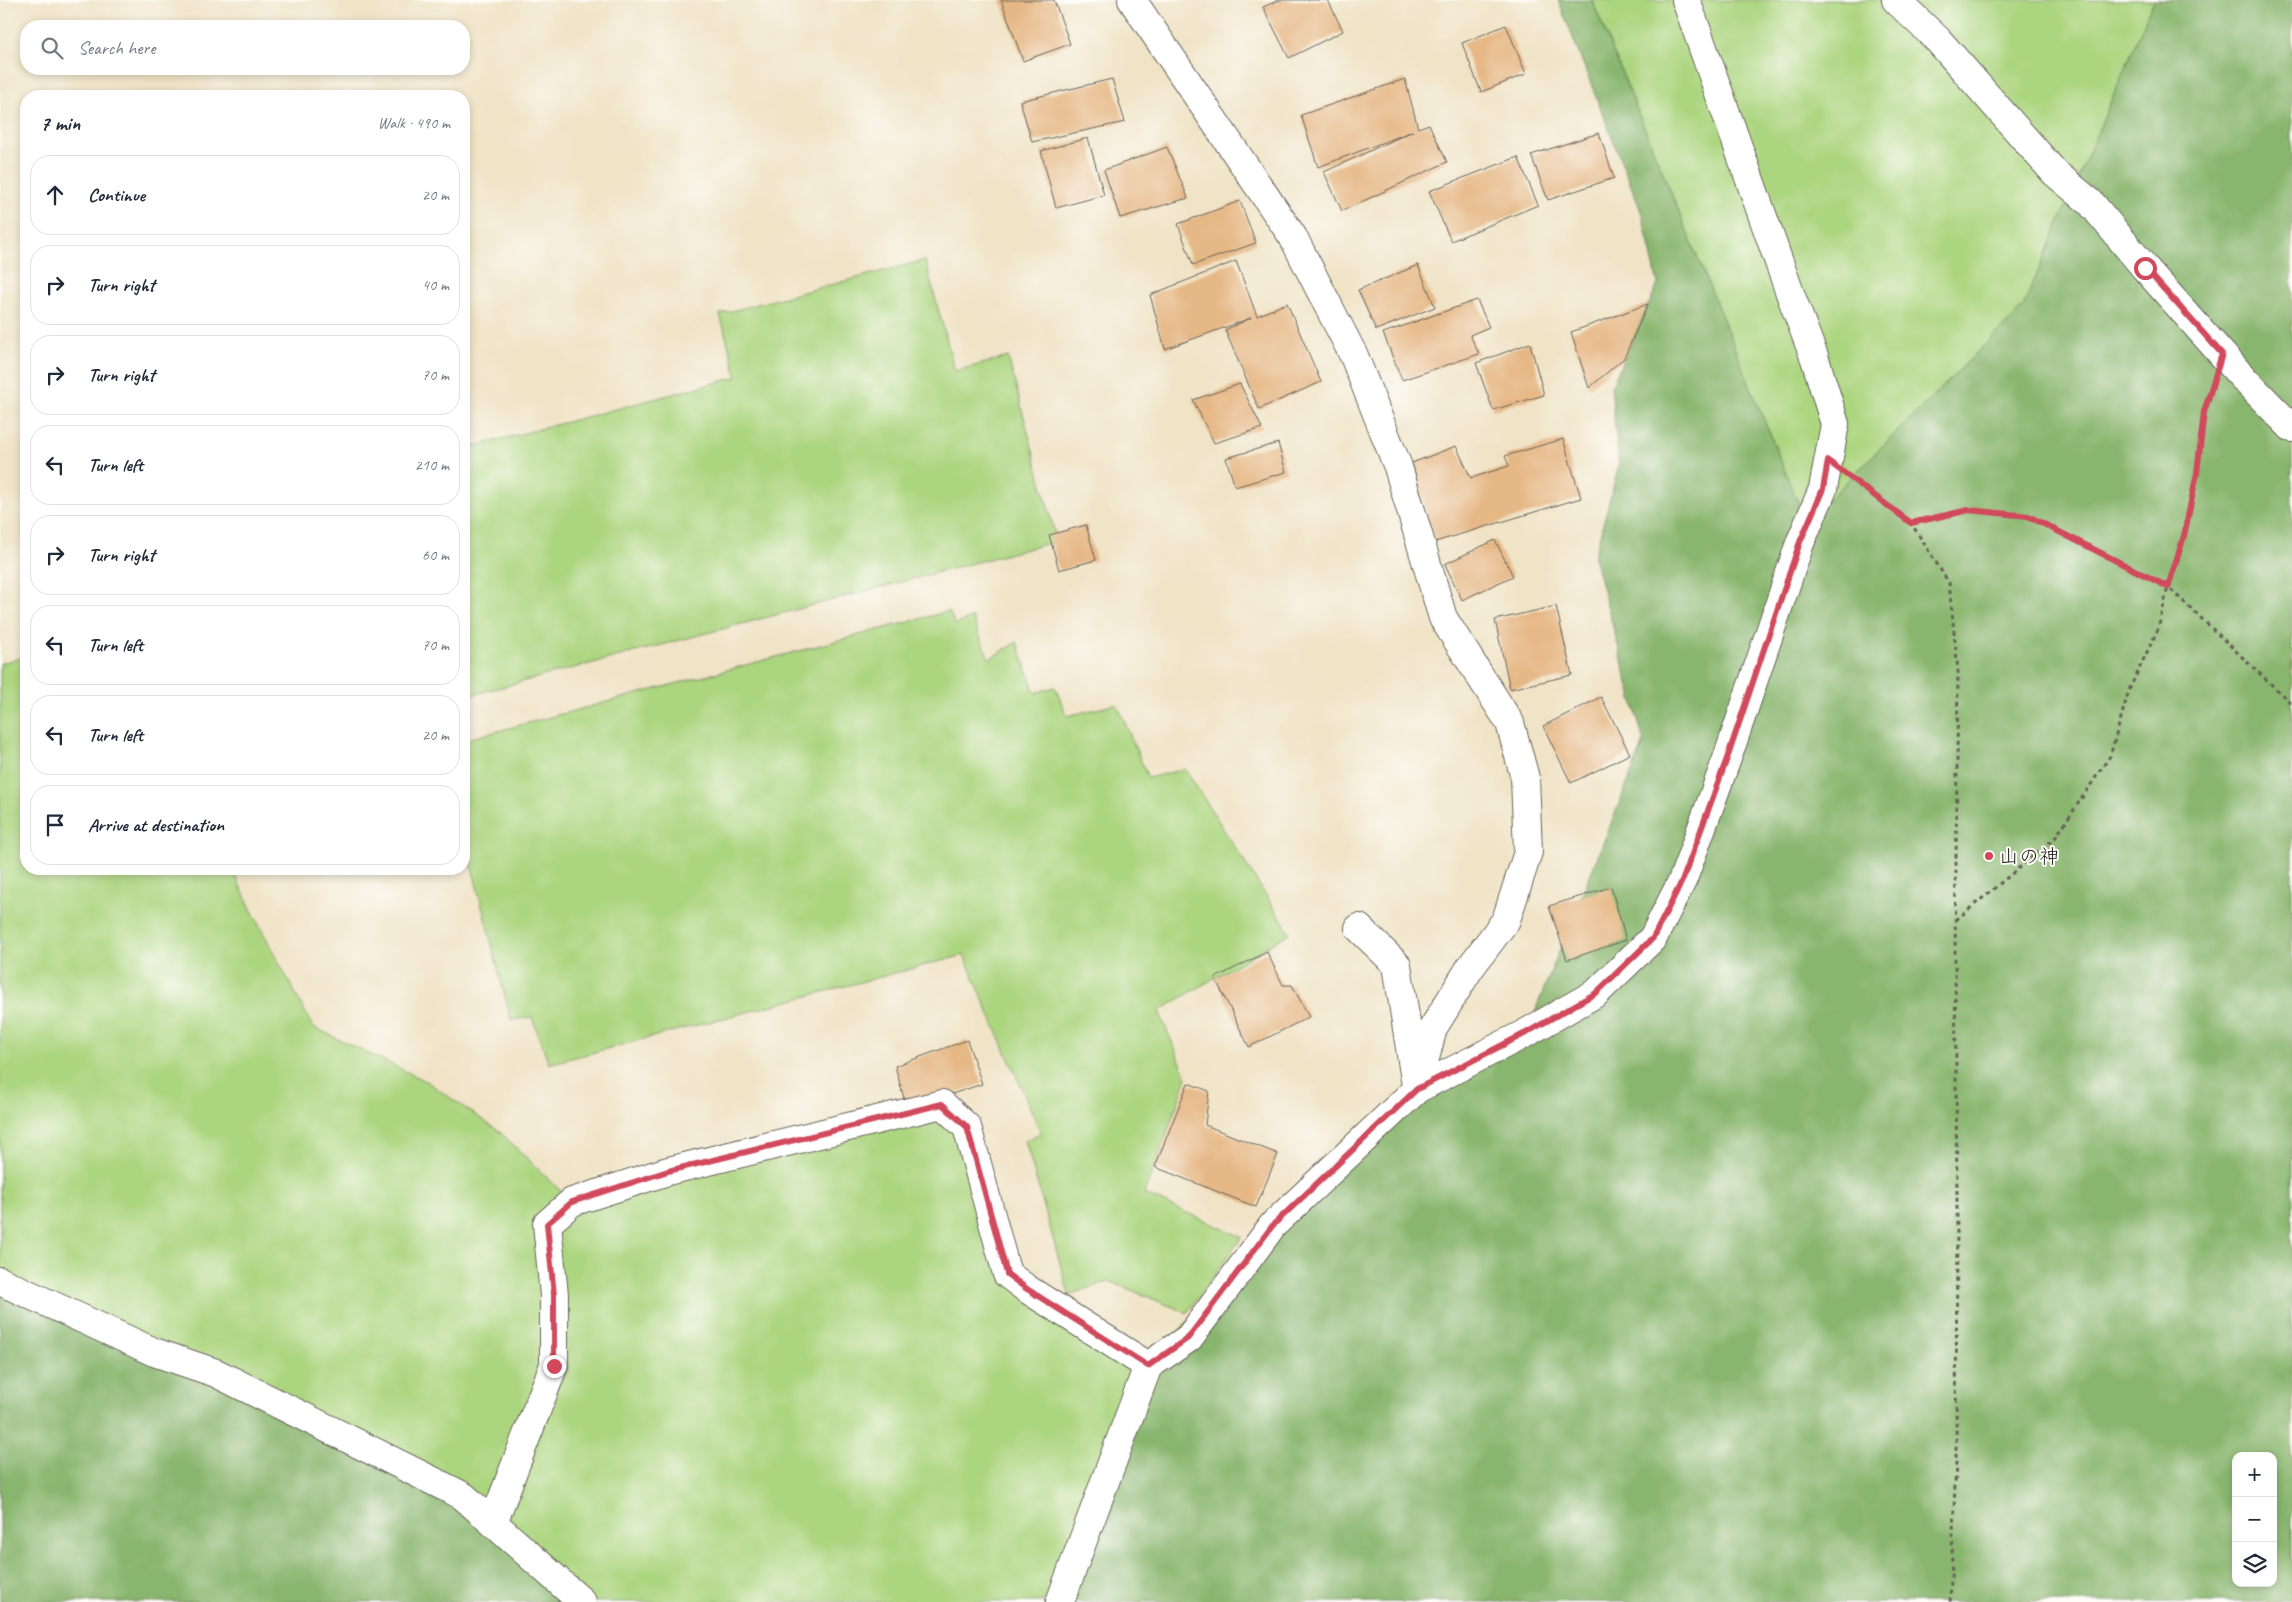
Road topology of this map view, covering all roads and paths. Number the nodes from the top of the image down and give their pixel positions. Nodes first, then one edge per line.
1 (1132, 0) edge
2 (1686, 0) edge
3 (1896, 0) edge
4 (2222, 354) junction
5 (2292, 428) edge
6 (1828, 461) junction
7 (1911, 523) junction
8 (2168, 587) junction
9 (2292, 704) edge
10 (1956, 921) junction
11 (1359, 928) dead end
12 (1417, 1089) junction
13 (0, 1281) edge
14 (1148, 1366) junction
15 (494, 1523) junction
16 (582, 1602) edge
17 (1060, 1602) edge
18 (1950, 1602) edge

1 - 12 street
2 - 6 street
3 - 4 street
4 - 5 street
4 - 8 path
6 - 7 path
6 - 12 street
7 - 8 path
7 - 10 path
8 - 9 path
8 - 10 path
10 - 18 path
11 - 12 street
12 - 14 street
13 - 15 street
14 - 15 street
14 - 17 street
15 - 16 street

